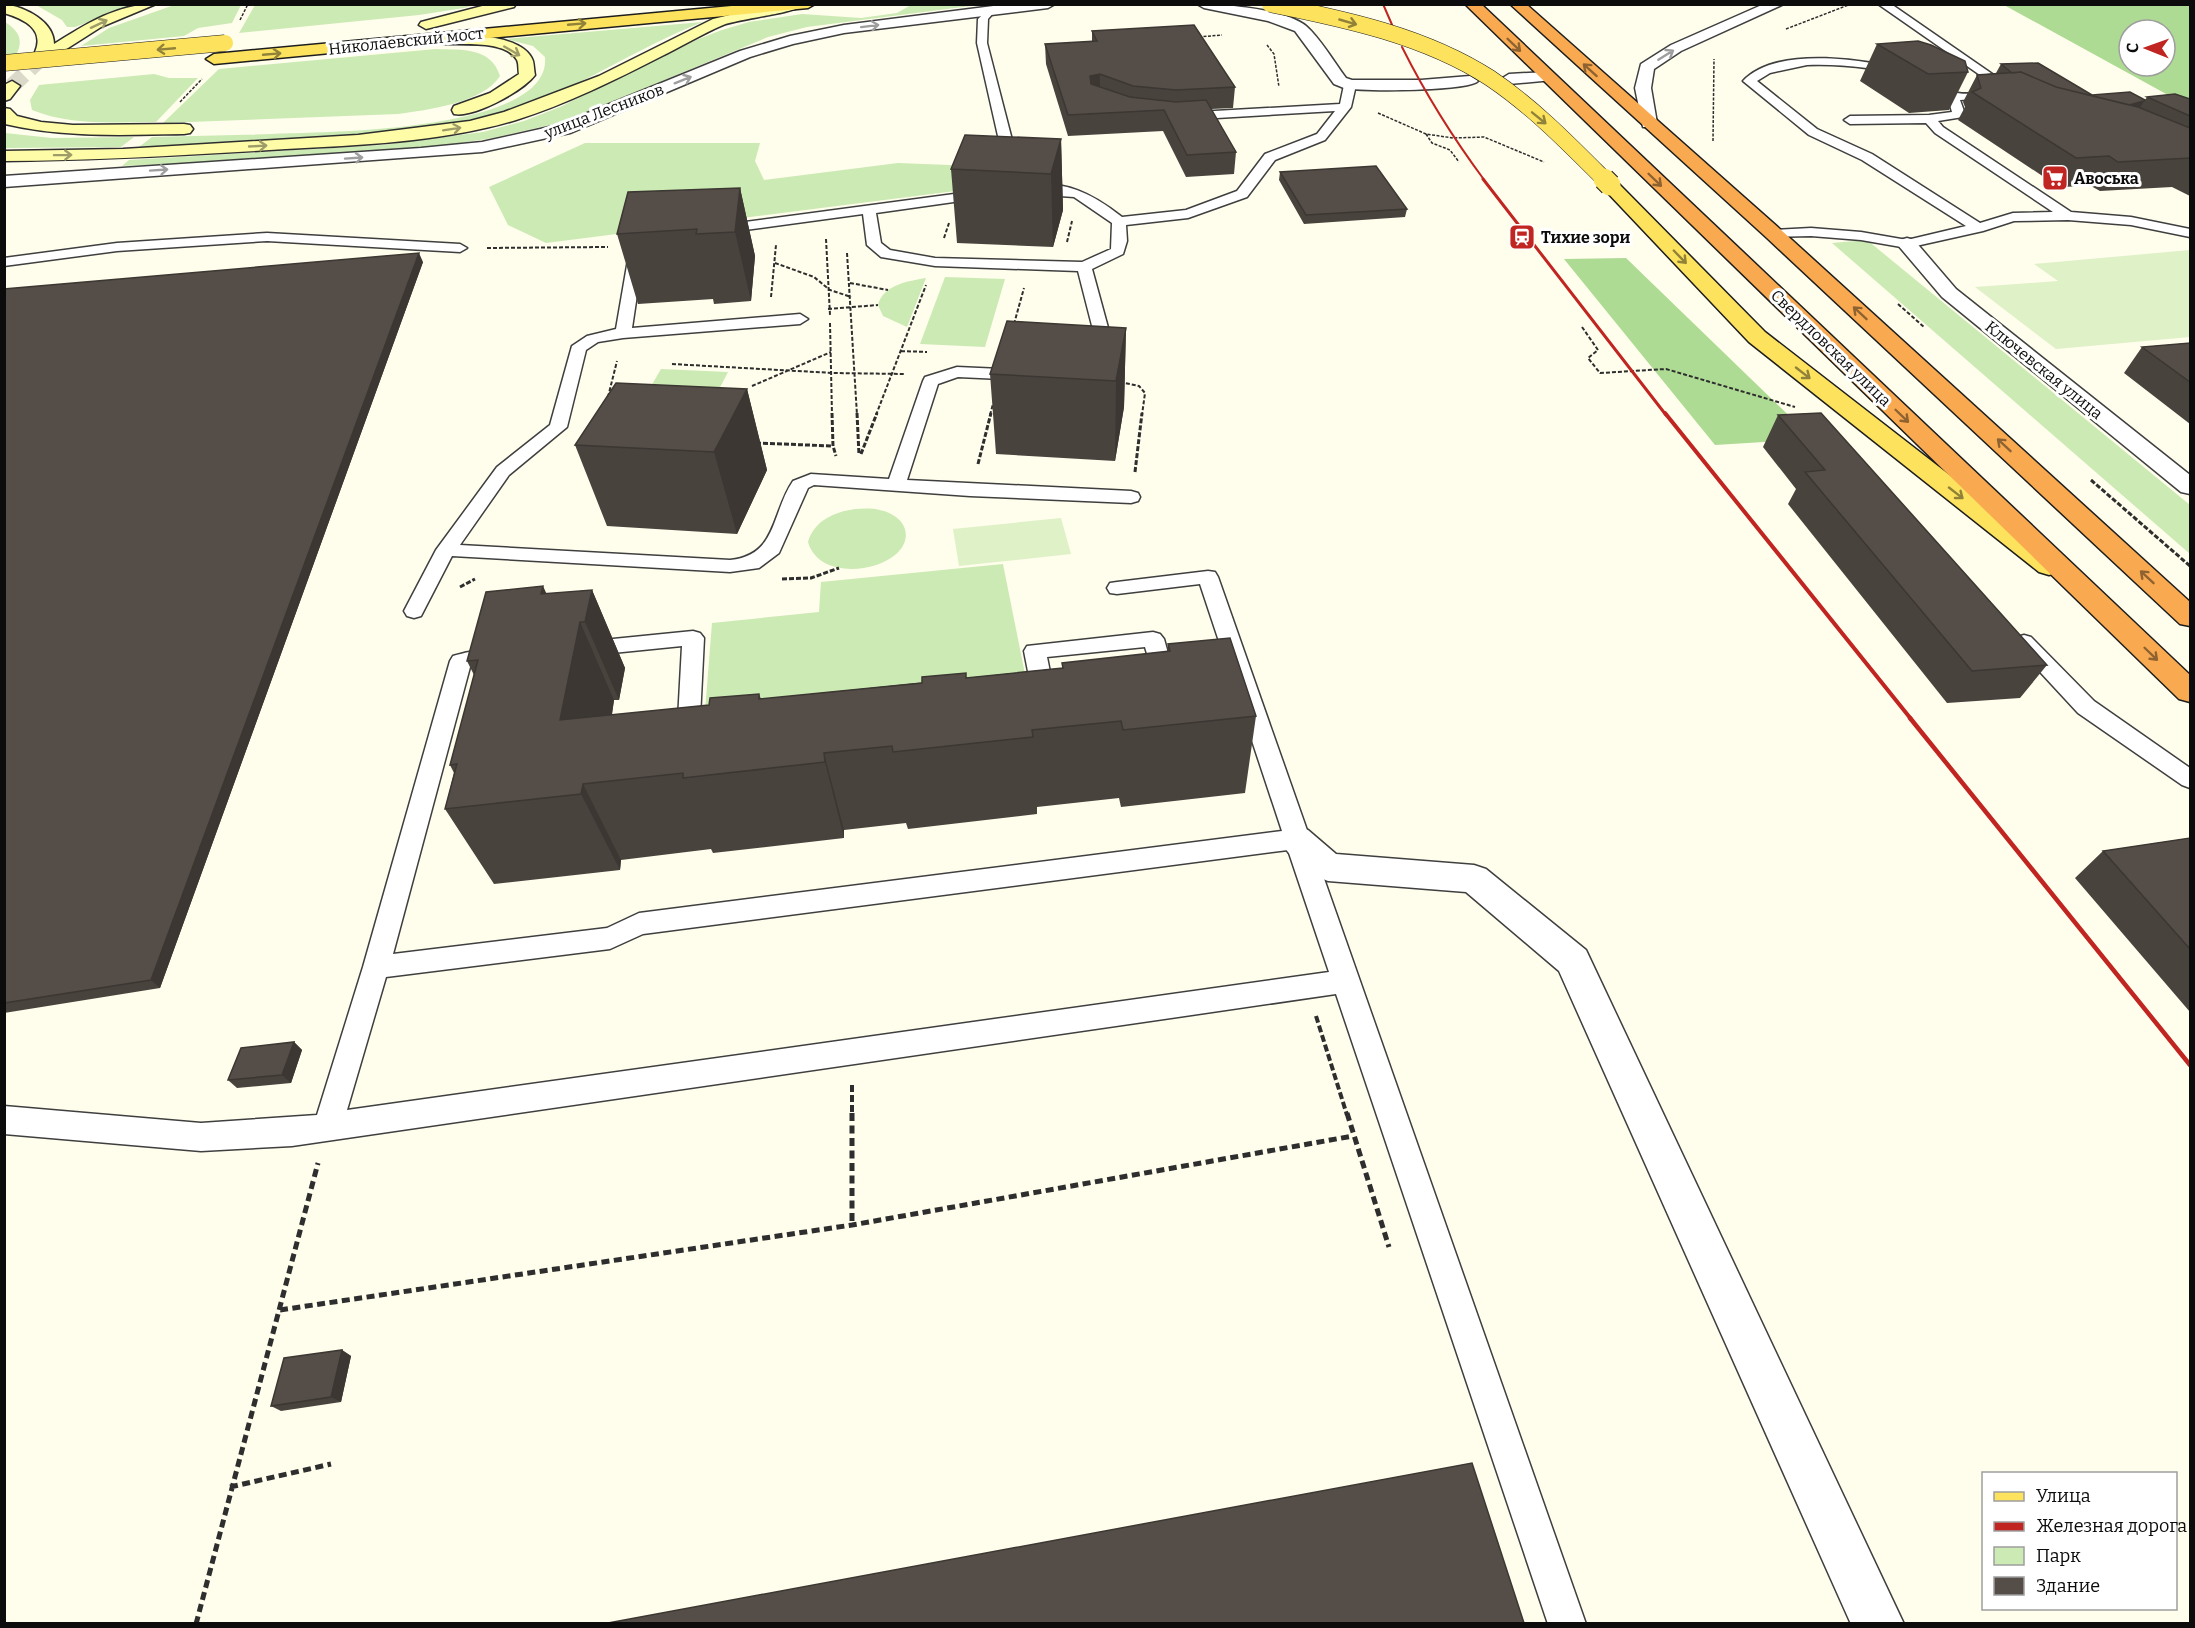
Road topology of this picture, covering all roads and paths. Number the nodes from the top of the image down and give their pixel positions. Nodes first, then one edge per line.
1 (149, 4) edge
2 (248, 4) edge
3 (509, 4) edge
4 (661, 4) edge
5 (808, 4) edge
6 (1048, 4) edge
7 (1204, 4) edge
8 (1270, 4) edge
9 (1472, 4) edge
10 (1520, 4) edge
11 (1777, 4) edge
12 (1883, 4) edge
13 (4, 8) edge
14 (992, 8) edge
15 (242, 18) dead end
16 (417, 33) junction
17 (1230, 35) dead end
18 (1196, 37) edge
19 (1263, 39) dead end
20 (4, 63) edge
21 (206, 76) dead end
22 (1547, 77) junction
23 (1509, 79) dead end
24 (1470, 81) dead end
25 (1350, 85) junction
26 (6, 87) edge
27 (1279, 87) dead end
28 (1953, 96) junction
29 (1345, 107) junction
30 (174, 108) dead end
31 (4, 113) edge
32 (1174, 117) edge
33 (1929, 119) junction
34 (1850, 120) dead end
35 (1649, 123) junction
36 (329, 125) dead end
37 (202, 128) dead end
38 (1426, 134) dead end
39 (4, 156) edge
40 (1459, 162) dead end
41 (4, 167) edge
42 (101, 174) junction
43 (4, 182) edge
44 (994, 193) edge
45 (960, 197) junction
46 (869, 209) junction
47 (2067, 216) junction
48 (1119, 222) junction
49 (1977, 228) junction
50 (699, 232) edge
51 (826, 232) dead end
52 (2190, 233) edge
53 (1774, 234) junction
54 (653, 238) edge
55 (1907, 244) junction
56 (776, 245) dead end
57 (460, 248) joint
58 (847, 252) dead end
59 (634, 253) junction
60 (4, 262) edge
61 (935, 262) junction
62 (775, 263) junction
63 (1084, 267) junction
64 (850, 283) junction
65 (830, 290) junction
66 (888, 290) dead end
67 (850, 297) junction
68 (878, 305) dead end
69 (851, 308) junction
70 (830, 309) junction
71 (800, 320) joint
72 (768, 322) junction
73 (1582, 327) dead end
74 (623, 333) junction
75 (831, 352) junction
76 (672, 364) dead end
77 (789, 370) junction
78 (833, 374) junction
79 (856, 374) junction
80 (892, 375) junction
81 (1035, 376) edge
82 (1100, 378) joint
83 (752, 386) dead end
84 (607, 400) edge
85 (1798, 408) dead end
86 (754, 443) dead end
87 (833, 446) junction
88 (842, 482) junction
89 (896, 485) junction
90 (2190, 487) edge
91 (1131, 497) joint
92 (446, 550) junction
93 (1116, 588) dead end
94 (414, 611) dead end
95 (2112, 615) junction
96 (2190, 616) edge
97 (2013, 631) edge
98 (566, 651) edge
99 (519, 655) edge
100 (1166, 684) edge
101 (2190, 692) edge
102 (1020, 700) edge
103 (711, 742) edge
104 (2190, 779) edge
105 (1296, 839) junction
106 (376, 967) junction
107 (1345, 981) junction
108 (1308, 987) junction
109 (852, 1053) junction
110 (4, 1120) edge
111 (328, 1126) junction
112 (1353, 1136) junction
113 (852, 1226) junction
114 (1389, 1247) dead end
115 (280, 1310) junction
116 (331, 1464) dead end
117 (230, 1487) junction
118 (196, 1623) edge
119 (1567, 1623) edge
120 (1878, 1623) edge

13 -> 1 main road
2 - 15 path
3 - 16 main road
4 - 16 main road, Николаевский мост
16 -> 5 main road, Николаевский мост
39 -> 5 main road
6 - 14 street, улица Лесников
7 - 25 street
8 -> 95 main road, bridge
9 -> 22 highway, Свердловская улица
35 -> 10 highway
35 -> 11 street
12 - 28 lane
42 -> 14 street, улица Лесников
14 - 48 lane
16 -> 20 main road, Николаевский мост, bridge
26 -> 16 main road, Николаевский мост
16 -> 36 main road
17 - 18 path
19 - 27 path
21 - 30 path
22 - 23 street
22 -> 95 highway, Свердловская улица
24 - 25 street
25 - 29 lane
28 - 33 lane
28 - 49 lane
29 - 32 lane
29 - 48 lane
31 - 37 main road
33 - 34 lane
33 - 47 lane
35 - 53 highway
38 - 40 path
41 - 42 street
42 - 43 street
44 - 45 lane
45 - 46 lane
45 - 61 path
46 - 50 lane
46 - 61 lane
47 - 49 lane
47 - 52 lane
48 - 63 lane
49 - 55 lane
51 - 65 path
53 - 55 lane
96 -> 53 highway
54 - 59 lane
55 - 90 street, Ключевская улица
56 - 62 path
57 - 59 path
57 - 60 lane
58 - 64 path
59 - 74 lane
61 - 63 lane
61 - 80 path
62 - 65 path
62 - 72 path
63 - 82 lane
64 - 66 path
64 - 67 path
65 - 67 path
65 - 70 path
67 - 69 path
68 - 69 path
69 - 70 path
69 - 79 path
70 - 71 path
70 - 75 path
71 - 72 lane
72 - 74 lane
73 - 85 path
74 - 84 path
74 - 92 lane
75 - 77 path
75 - 78 path
76 - 77 path
77 - 78 path
77 - 83 path
78 - 79 path
78 - 87 path
79 - 80 path
79 - 80 path
81 - 89 lane
82 - 91 path
86 - 87 path
87 - 88 path
88 - 89 lane
88 - 92 lane
89 - 91 lane
92 - 94 lane
93 - 105 lane
95 -> 101 highway, Свердловская улица
97 - 104 lane
98 - 103 lane
99 - 106 lane
100 - 102 lane
105 - 106 lane
105 - 107 lane
105 - 120 street
106 - 111 lane
107 - 108 lane
107 - 119 lane
108 - 109 lane
108 - 112 path
109 - 111 lane
109 - 113 path
110 - 111 lane
111 - 115 path
112 - 113 path
112 - 114 path
113 - 115 path
115 - 117 path
116 - 117 path
117 - 118 path

